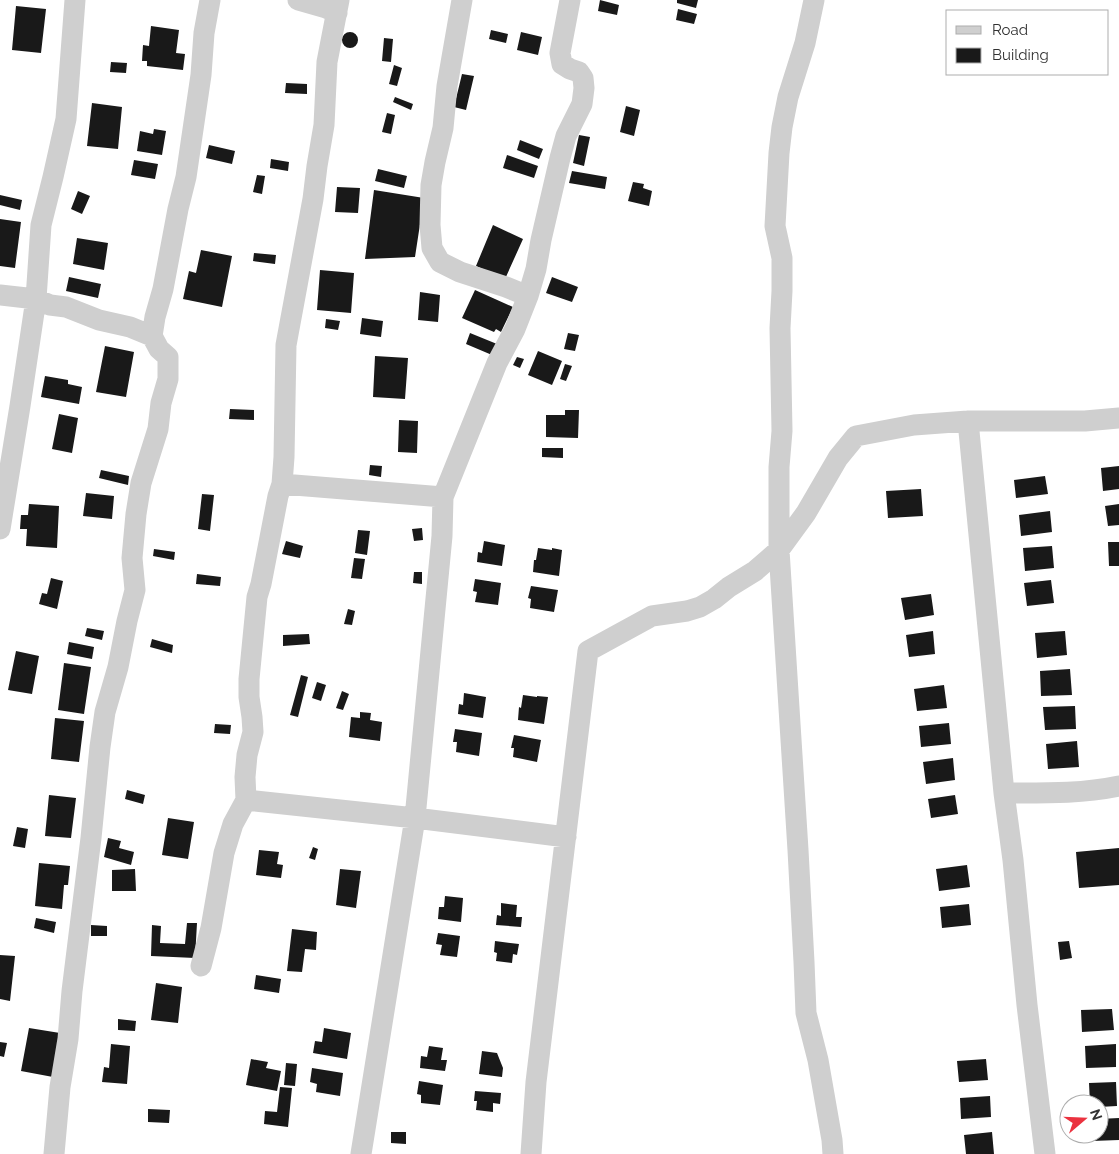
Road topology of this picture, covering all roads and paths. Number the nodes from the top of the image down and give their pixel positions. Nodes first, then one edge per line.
1 (75, 0) edge
2 (210, 0) edge
3 (298, 0) edge
4 (462, 0) edge
5 (570, 0) edge
6 (814, 0) edge
7 (338, 6) edge
8 (0, 295) edge
9 (528, 296) junction
10 (36, 299) junction
11 (152, 336) junction
12 (1119, 418) edge
13 (968, 421) junction
14 (282, 484) junction
15 (443, 497) junction
16 (0, 529) edge
17 (779, 550) junction
18 (1119, 786) edge
19 (1004, 793) junction
20 (246, 800) junction
21 (414, 818) junction
22 (566, 837) junction
23 (201, 966) dead end
24 (54, 1154) edge
25 (361, 1154) edge
26 (531, 1154) edge
27 (833, 1154) edge
28 (1045, 1154) edge

1 - 10 street
2 - 11 street
3 - 7 street
4 - 9 street
5 - 9 street
6 - 17 street
7 - 14 street
8 - 10 street
9 - 15 street
10 - 11 street
10 - 16 street
11 - 24 street
12 - 13 street
13 - 17 street
13 - 19 street
14 - 15 street
14 - 20 street
15 - 21 street
17 - 22 street
17 - 27 street
18 - 19 street
19 - 28 street
20 - 21 street
20 - 23 street
21 - 22 street
21 - 25 street
22 - 26 street

